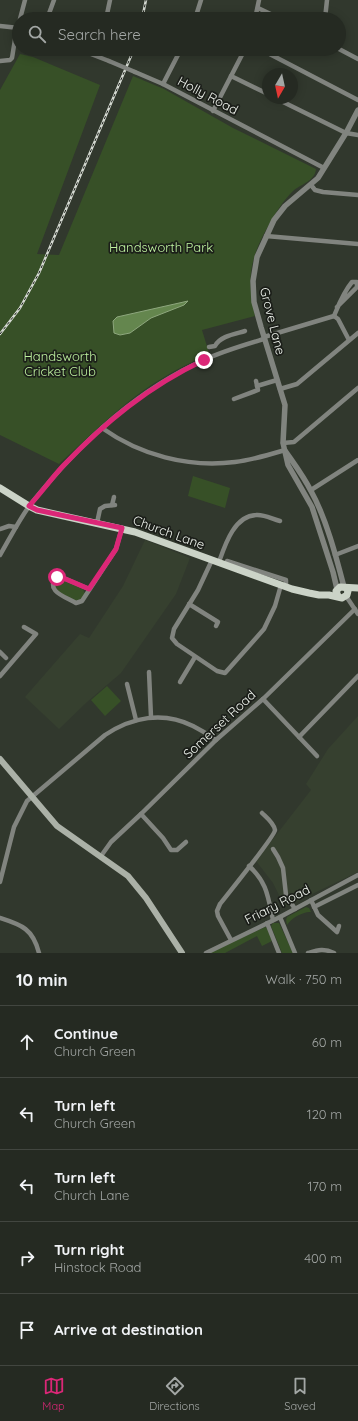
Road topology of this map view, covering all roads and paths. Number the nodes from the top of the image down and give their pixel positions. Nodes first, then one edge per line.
1 (25, 0) edge
2 (54, 0) edge
3 (110, 0) edge
4 (201, 0) edge
5 (260, 0) edge
6 (327, 0) edge
7 (258, 8) junction
8 (22, 12) edge
9 (50, 12) edge
10 (107, 12) edge
11 (197, 12) edge
12 (257, 12) edge
13 (266, 12) edge
14 (326, 12) edge
15 (0, 26) edge
16 (12, 26) edge
17 (346, 53) edge
18 (12, 56) edge
19 (98, 56) edge
20 (177, 56) edge
21 (241, 56) edge
22 (273, 56) edge
23 (358, 59) edge
24 (0, 62) edge
25 (231, 76) junction
26 (163, 84) junction
27 (262, 91) edge
28 (358, 100) edge
29 (287, 104) edge
30 (358, 110) edge
31 (213, 111) junction
32 (346, 134) junction
33 (358, 136) edge
34 (324, 168) junction
35 (311, 185) junction
36 (358, 195) edge
37 (266, 236) junction
38 (358, 244) edge
39 (337, 307) junction
40 (334, 316) junction
41 (245, 331) dead end
42 (358, 332) edge
43 (264, 338) junction
44 (349, 340) junction
45 (215, 346) junction
46 (209, 347) dead end
47 (218, 354) junction
48 (277, 380) junction
49 (358, 388) edge
50 (280, 389) junction
51 (234, 399) dead end
52 (102, 428) junction
53 (283, 443) junction
54 (285, 450) junction
55 (358, 460) edge
56 (0, 488) edge
57 (311, 490) junction
58 (114, 497) dead end
59 (29, 506) junction
60 (280, 521) dead end
61 (97, 523) junction
62 (16, 527) junction
63 (122, 528) junction
64 (0, 529) edge
65 (356, 548) edge
66 (0, 555) edge
67 (336, 555) junction
68 (216, 561) junction
69 (228, 561) dead end
70 (283, 586) junction
71 (356, 588) edge
72 (89, 589) junction
73 (343, 593) junction
74 (189, 604) junction
75 (356, 612) edge
76 (216, 626) dead end
77 (24, 627) dead end
78 (0, 654) edge
79 (195, 657) junction
80 (6, 658) dead end
81 (149, 672) dead end
82 (0, 676) edge
83 (358, 676) edge
84 (180, 682) dead end
85 (127, 684) dead end
86 (263, 699) junction
87 (151, 717) junction
88 (136, 720) junction
89 (299, 737) junction
90 (216, 740) junction
91 (317, 756) dead end
92 (0, 759) edge
93 (31, 798) junction
94 (262, 813) dead end
95 (141, 814) junction
96 (186, 842) dead end
97 (273, 849) dead end
98 (101, 856) junction
99 (249, 866) junction
100 (358, 875) edge
101 (0, 880) edge
102 (358, 885) edge
103 (311, 900) junction
104 (314, 907) junction
105 (294, 909) junction
106 (280, 917) junction
107 (0, 918) edge
108 (273, 920) junction
109 (267, 923) junction
110 (339, 926) dead end
111 (231, 940) junction
112 (39, 953) edge
113 (182, 953) edge
114 (206, 953) edge
115 (279, 953) edge
116 (295, 953) edge
117 (308, 953) edge
118 (334, 953) edge

1 - 8 street
2 - 9 street
3 - 10 street
4 - 11 street
5 - 7 street
6 - 14 street
7 - 12 street
7 - 13 street
15 - 16 street
17 - 23 street
18 - 24 street
19 - 26 street, Holly Road, bridge
20 - 26 street
21 - 25 street
22 - 28 street
25 - 27 street
25 - 31 street
26 - 31 street, Holly Road
29 - 32 street
30 - 32 street, Grove Lane
31 - 34 street, Holly Road
32 - 33 street
32 - 34 street, Grove Lane
34 - 35 street, Grove Lane
35 - 36 street
35 - 37 street, Grove Lane
37 - 38 street
37 - 43 street, Grove Lane
39 - 39 street
39 - 40 street
40 - 43 street
40 - 44 street
41 - 45 street
42 - 44 street
43 - 47 street
43 - 48 street, Grove Lane
44 - 50 street
45 - 46 street
45 - 47 street
47 - 52 street
48 - 50 street, Grove Lane
48 - 51 street
49 - 53 street
50 - 53 street, Grove Lane
52 - 54 street
52 - 59 street
53 - 54 street, Grove Lane
54 - 57 street, Grove Lane
54 - 73 street, Grove Lane
55 - 57 street
56 - 59 main road, Church Lane
57 - 67 street, Grove Lane
58 - 61 street
59 - 61 main road, Church Lane
59 - 62 street
60 - 68 street
61 - 63 main road, Church Lane
62 - 64 street
62 - 66 street
63 - 68 main road, Church Lane
63 - 72 street
65 - 67 street
67 - 73 street, Grove Lane
68 - 70 main road, Church Lane
68 - 74 street
69 - 70 street, Church Lane
70 - 73 main road, Church Lane
70 - 79 street
71 - 73 main road
72 - 72 street
73 - 75 street
74 - 76 street
74 - 79 street
75 - 86 street, Somerset Road
77 - 82 street
78 - 80 street
79 - 84 street
81 - 87 street
83 - 89 street
85 - 88 street
86 - 89 street
86 - 90 street, Somerset Road
87 - 88 street
87 - 90 street
88 - 93 street
89 - 91 street
90 - 95 street, Somerset Road
92 - 93 main road
93 - 98 main road
93 - 101 street
94 - 99 street
95 - 96 street
95 - 98 street, Somerset Road
97 - 105 street
98 - 113 main road
99 - 108 street
99 - 111 street
100 - 103 street, Friary Road
102 - 104 street, Friary Road
103 - 104 street
103 - 105 street, Friary Road
104 - 110 street
105 - 106 street, Friary Road
106 - 108 street, Friary Road
106 - 116 street
107 - 112 street
108 - 109 street, Friary Road
109 - 111 street, Friary Road
109 - 115 street
111 - 114 street, Friary Road
117 - 118 street

